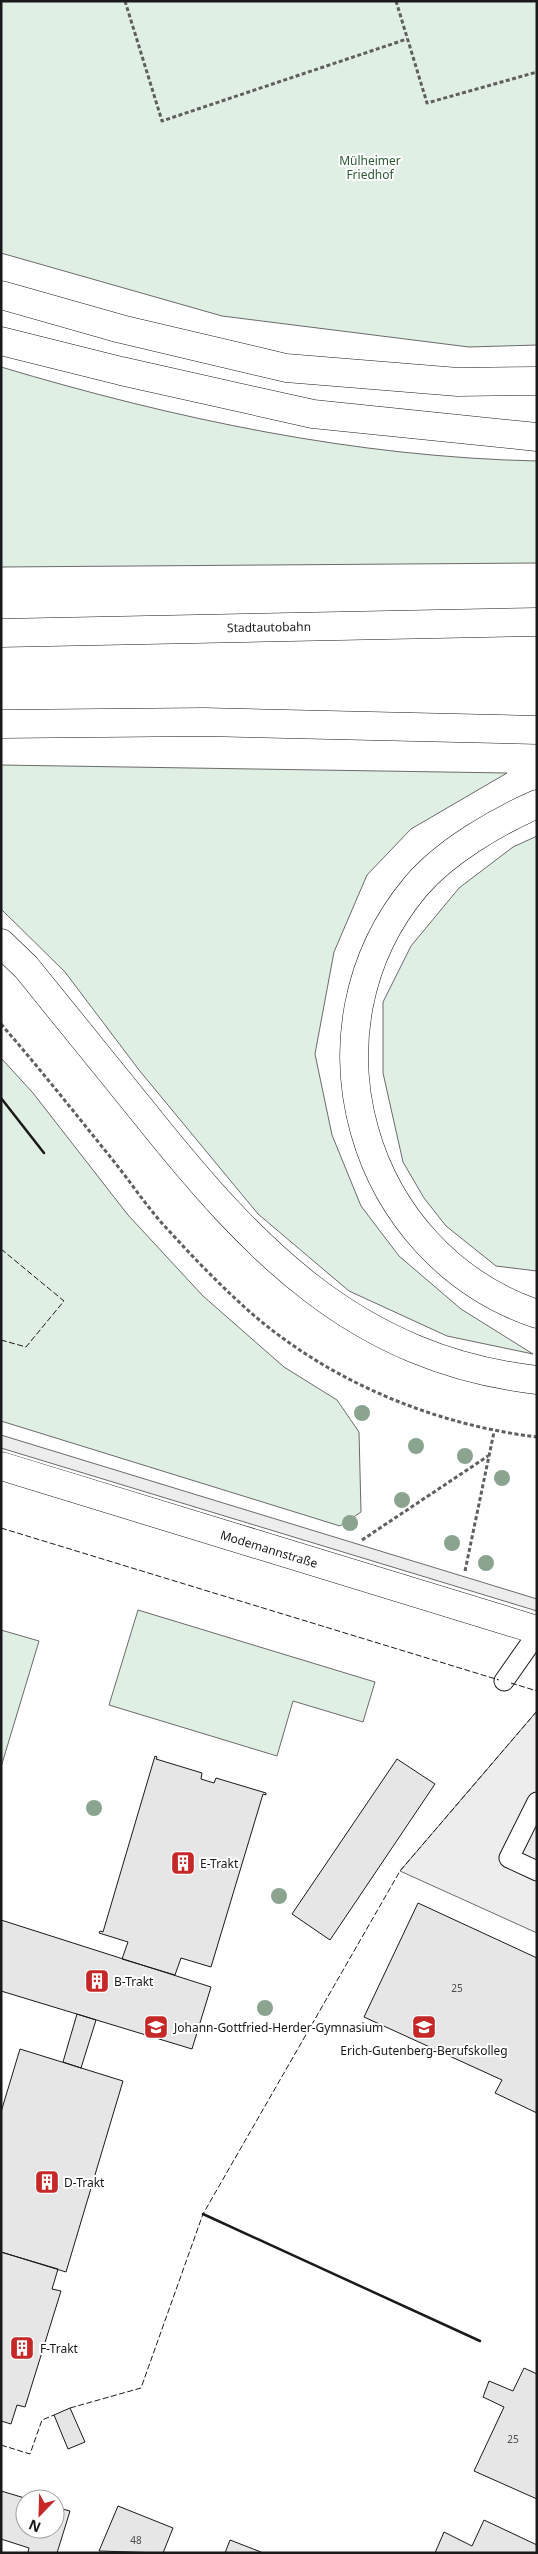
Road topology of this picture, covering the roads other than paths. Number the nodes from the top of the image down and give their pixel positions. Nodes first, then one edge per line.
1 (1, 295) edge
2 (1, 341) edge
3 (537, 382) edge
4 (537, 437) edge
5 (537, 622) edge
6 (1, 633) edge
7 (1, 724) edge
8 (537, 730) edge
9 (537, 804) edge
10 (1, 943) edge
11 (537, 1314) edge
12 (537, 1380) edge
13 (1, 1466) edge
14 (537, 1632) edge
15 (504, 1682) dead end
16 (537, 1802) edge
17 (537, 1871) edge

1 - 3 main road
2 - 4 main road
5 - 6 main road, Stadtautobahn
7 - 8 main road
9 - 11 main road
10 - 12 main road
13 - 14 main road, Modemannstraße
14 - 15 lane
16 - 17 lane

